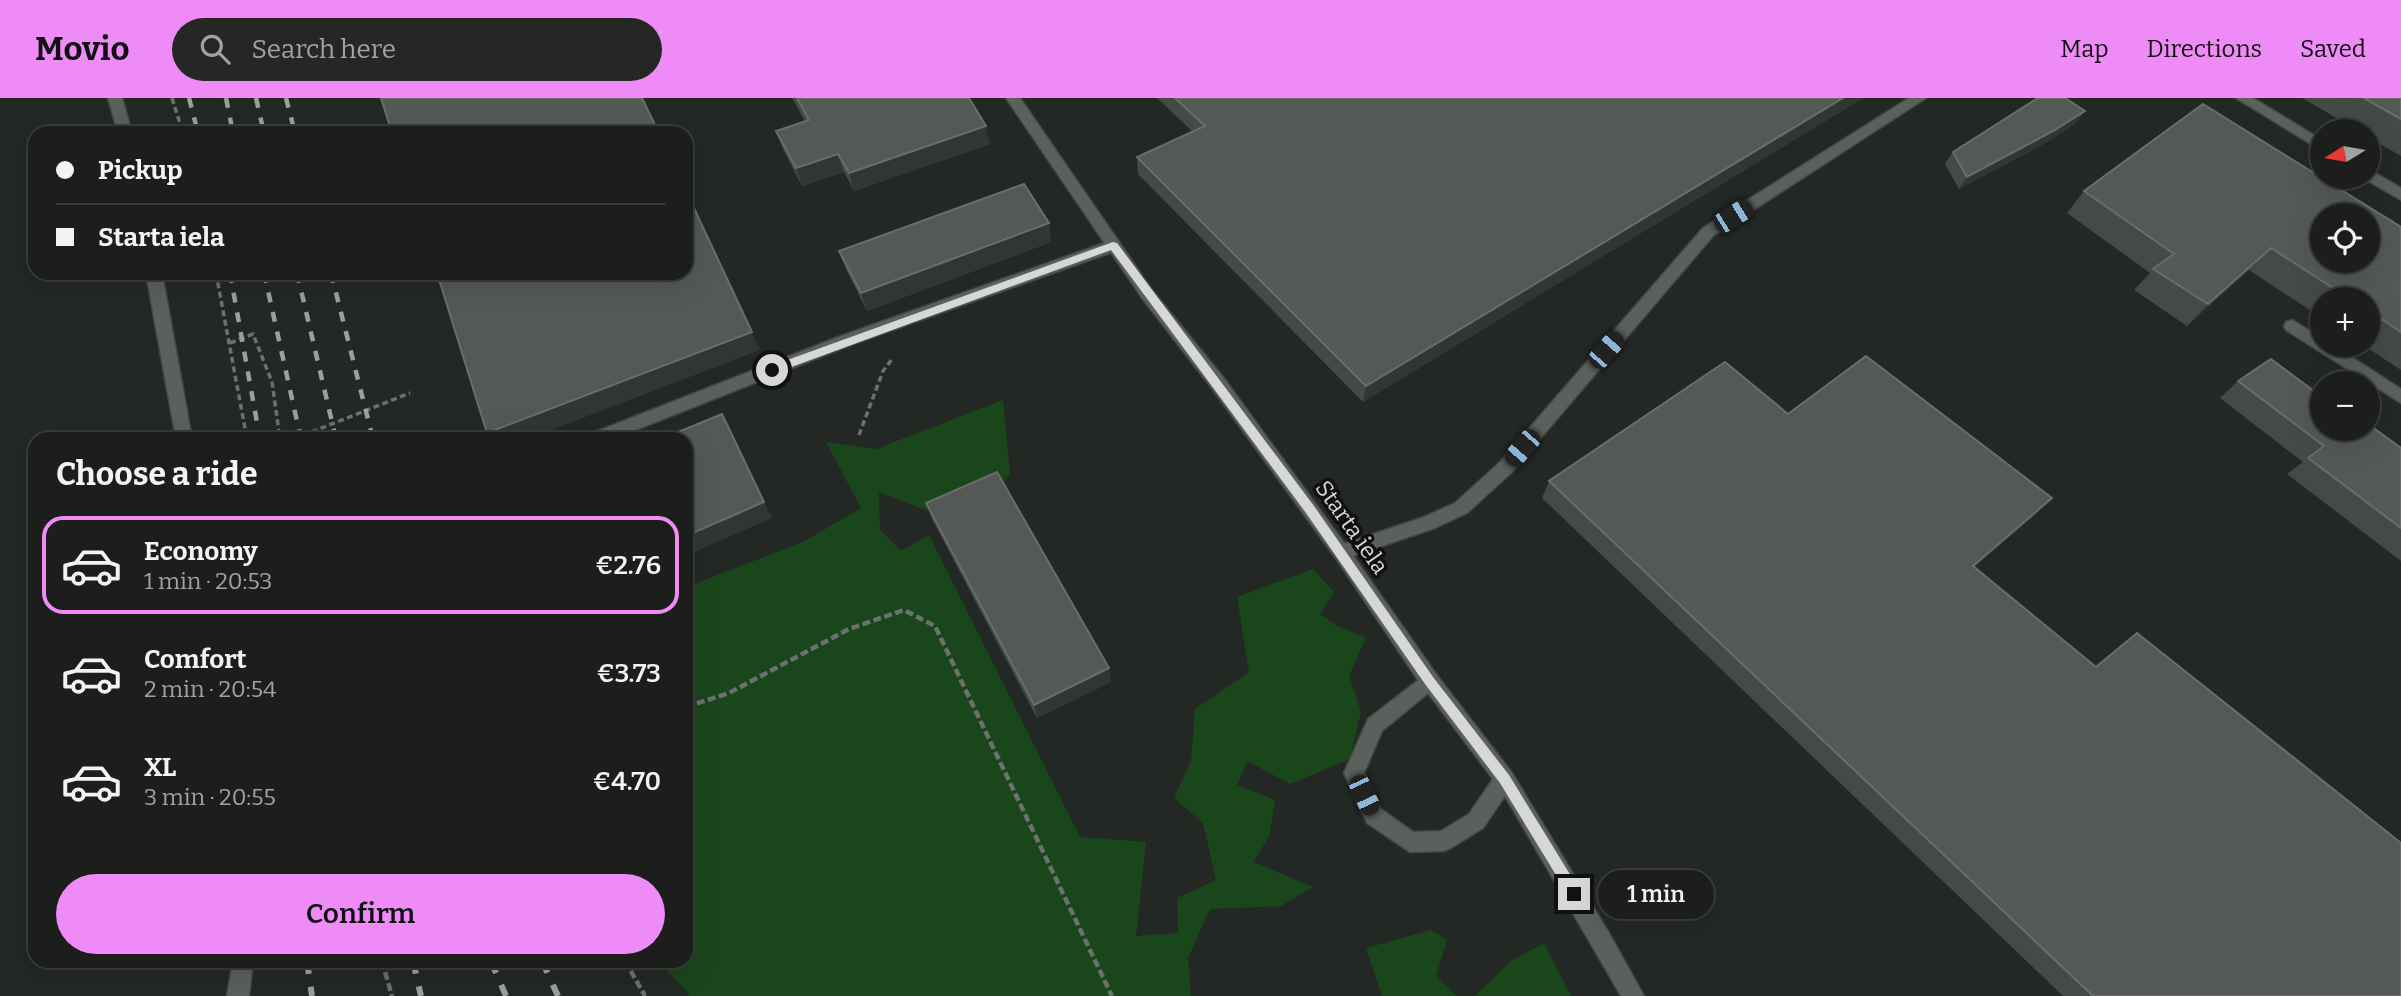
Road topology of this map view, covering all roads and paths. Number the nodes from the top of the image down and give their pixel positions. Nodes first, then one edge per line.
1 (115, 98) edge
2 (172, 98) edge
3 (1013, 98) edge
4 (1919, 98) edge
5 (2243, 98) edge
6 (123, 126) edge
7 (181, 126) edge
8 (2310, 139) edge
9 (2380, 182) edge
10 (2401, 195) edge
11 (1113, 246) junction
12 (155, 280) edge
13 (217, 280) edge
14 (927, 312) junction
15 (2292, 326) dead end
16 (230, 343) junction
17 (410, 393) dead end
18 (2401, 397) edge
19 (183, 432) edge
20 (246, 432) edge
21 (279, 432) edge
22 (312, 432) edge
23 (614, 432) edge
24 (859, 435) dead end
25 (1341, 552) junction
26 (1429, 680) junction
27 (693, 705) edge
28 (1505, 779) junction
29 (242, 968) edge
30 (384, 968) edge
31 (629, 968) edge
32 (238, 996) edge
33 (392, 996) edge
34 (645, 996) edge
35 (1112, 996) edge
36 (1633, 996) edge

1 - 6 street
2 - 7 path
3 - 11 street, Starta iela
4 - 25 street
5 - 8 street
9 - 10 street
11 - 14 street
11 - 25 street, Starta iela
12 - 19 street
13 - 16 path
14 - 23 street
14 - 24 path
15 - 18 street
16 - 20 path
16 - 21 path
17 - 22 path
25 - 26 street, Starta iela
26 - 28 street, Starta iela
26 - 28 street
27 - 35 path
28 - 36 street, Starta iela
29 - 32 street
30 - 33 path
31 - 34 path

